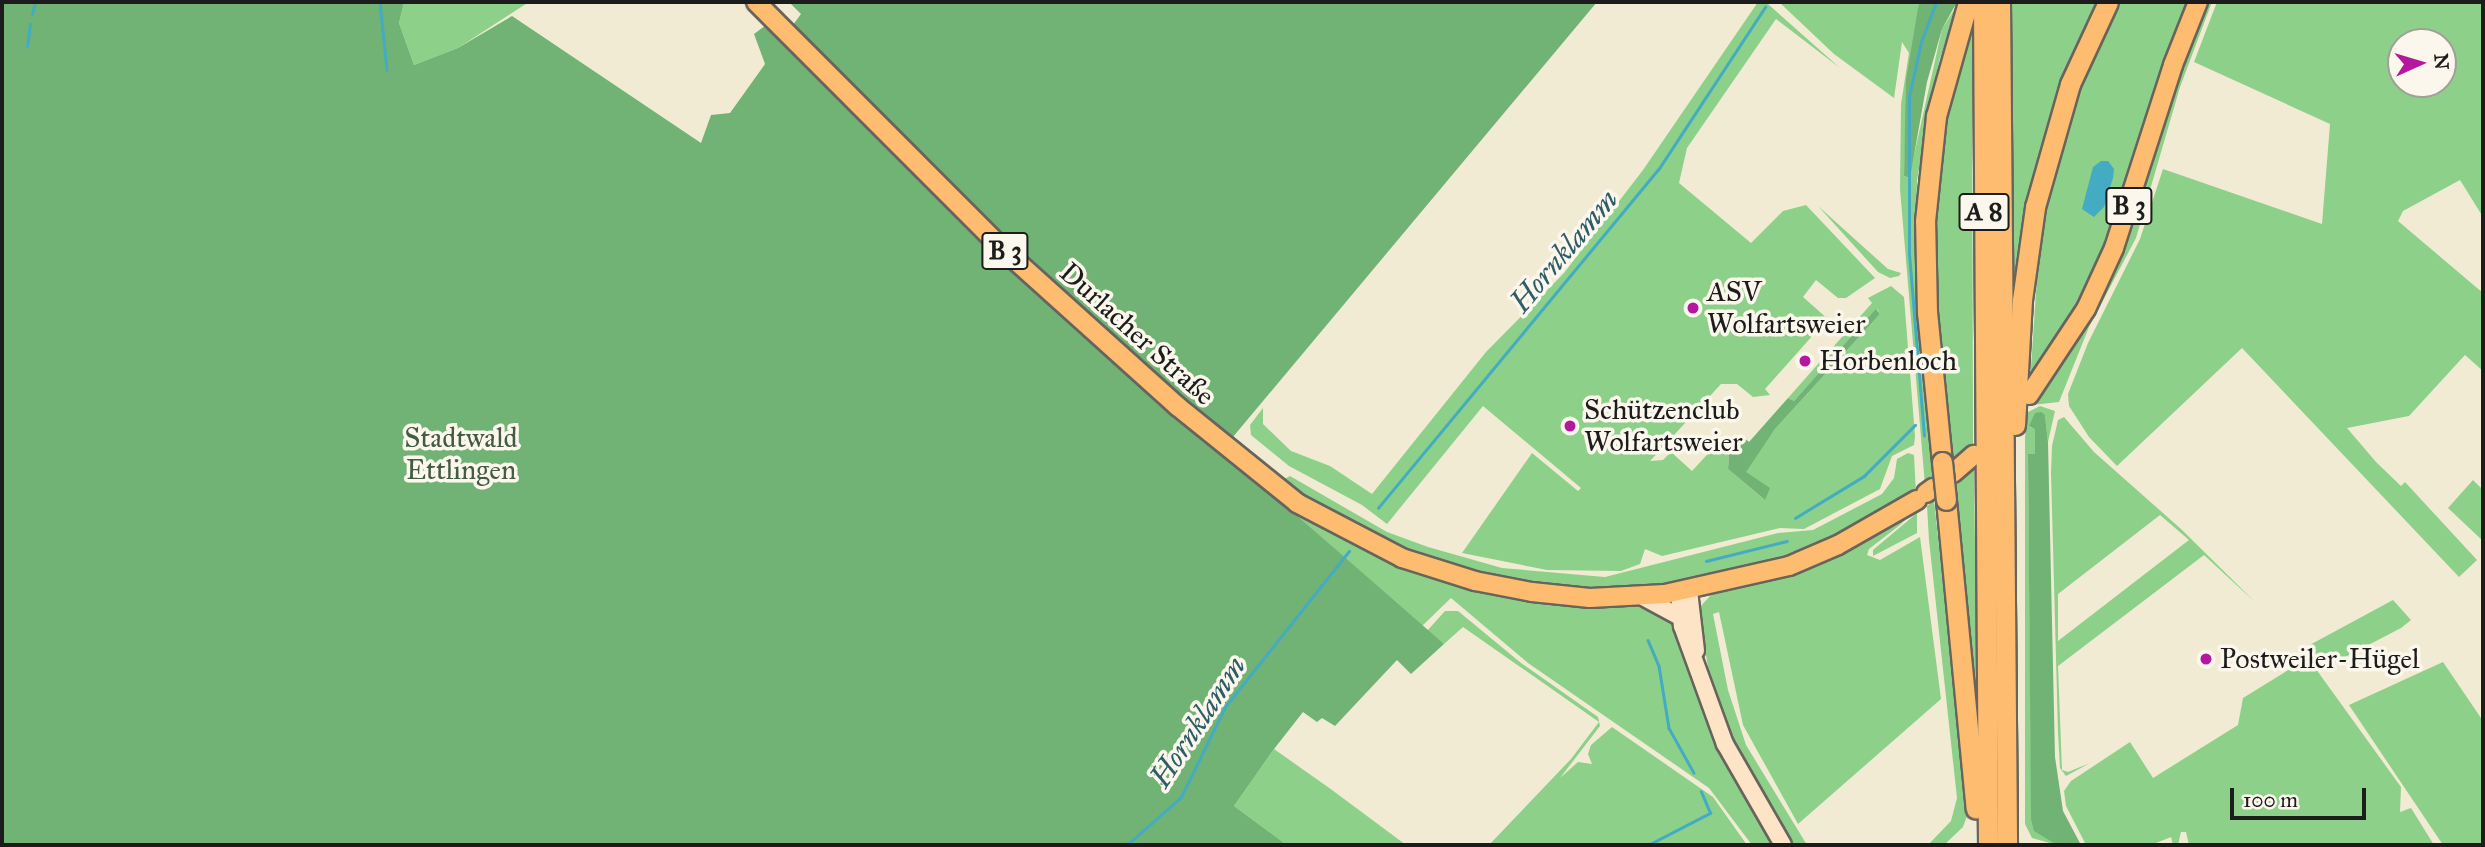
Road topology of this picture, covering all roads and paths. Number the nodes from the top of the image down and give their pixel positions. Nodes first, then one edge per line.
1 (755, 2) edge
2 (1968, 2) edge
3 (1983, 2) edge
4 (2000, 2) edge
5 (2108, 2) edge
6 (2198, 2) edge
7 (2029, 395) dead end
8 (1974, 455) dead end
9 (1947, 468) junction
10 (1930, 495) junction
11 (2005, 506) junction
12 (1684, 592) junction
13 (1641, 596) junction
14 (1680, 617) junction
15 (1696, 660) junction
16 (1783, 845) edge
17 (1979, 845) edge
18 (1988, 845) edge
19 (2007, 845) edge

1 - 13 main road, Durlacher Straße / B 3
2 - 9 highway, A 8
3 - 18 highway, A 8
4 - 11 highway, A 8
5 - 11 highway, A 8
6 - 7 main road, B 3
8 - 9 main road
9 - 10 highway, A 8, bridge
10 - 12 main road, B 3
10 - 17 highway, A 8
11 - 19 highway, A 8
12 - 13 main road, B 3
12 - 14 main road
12 - 15 main road
13 - 14 main road
14 - 15 main road
15 - 16 main road

